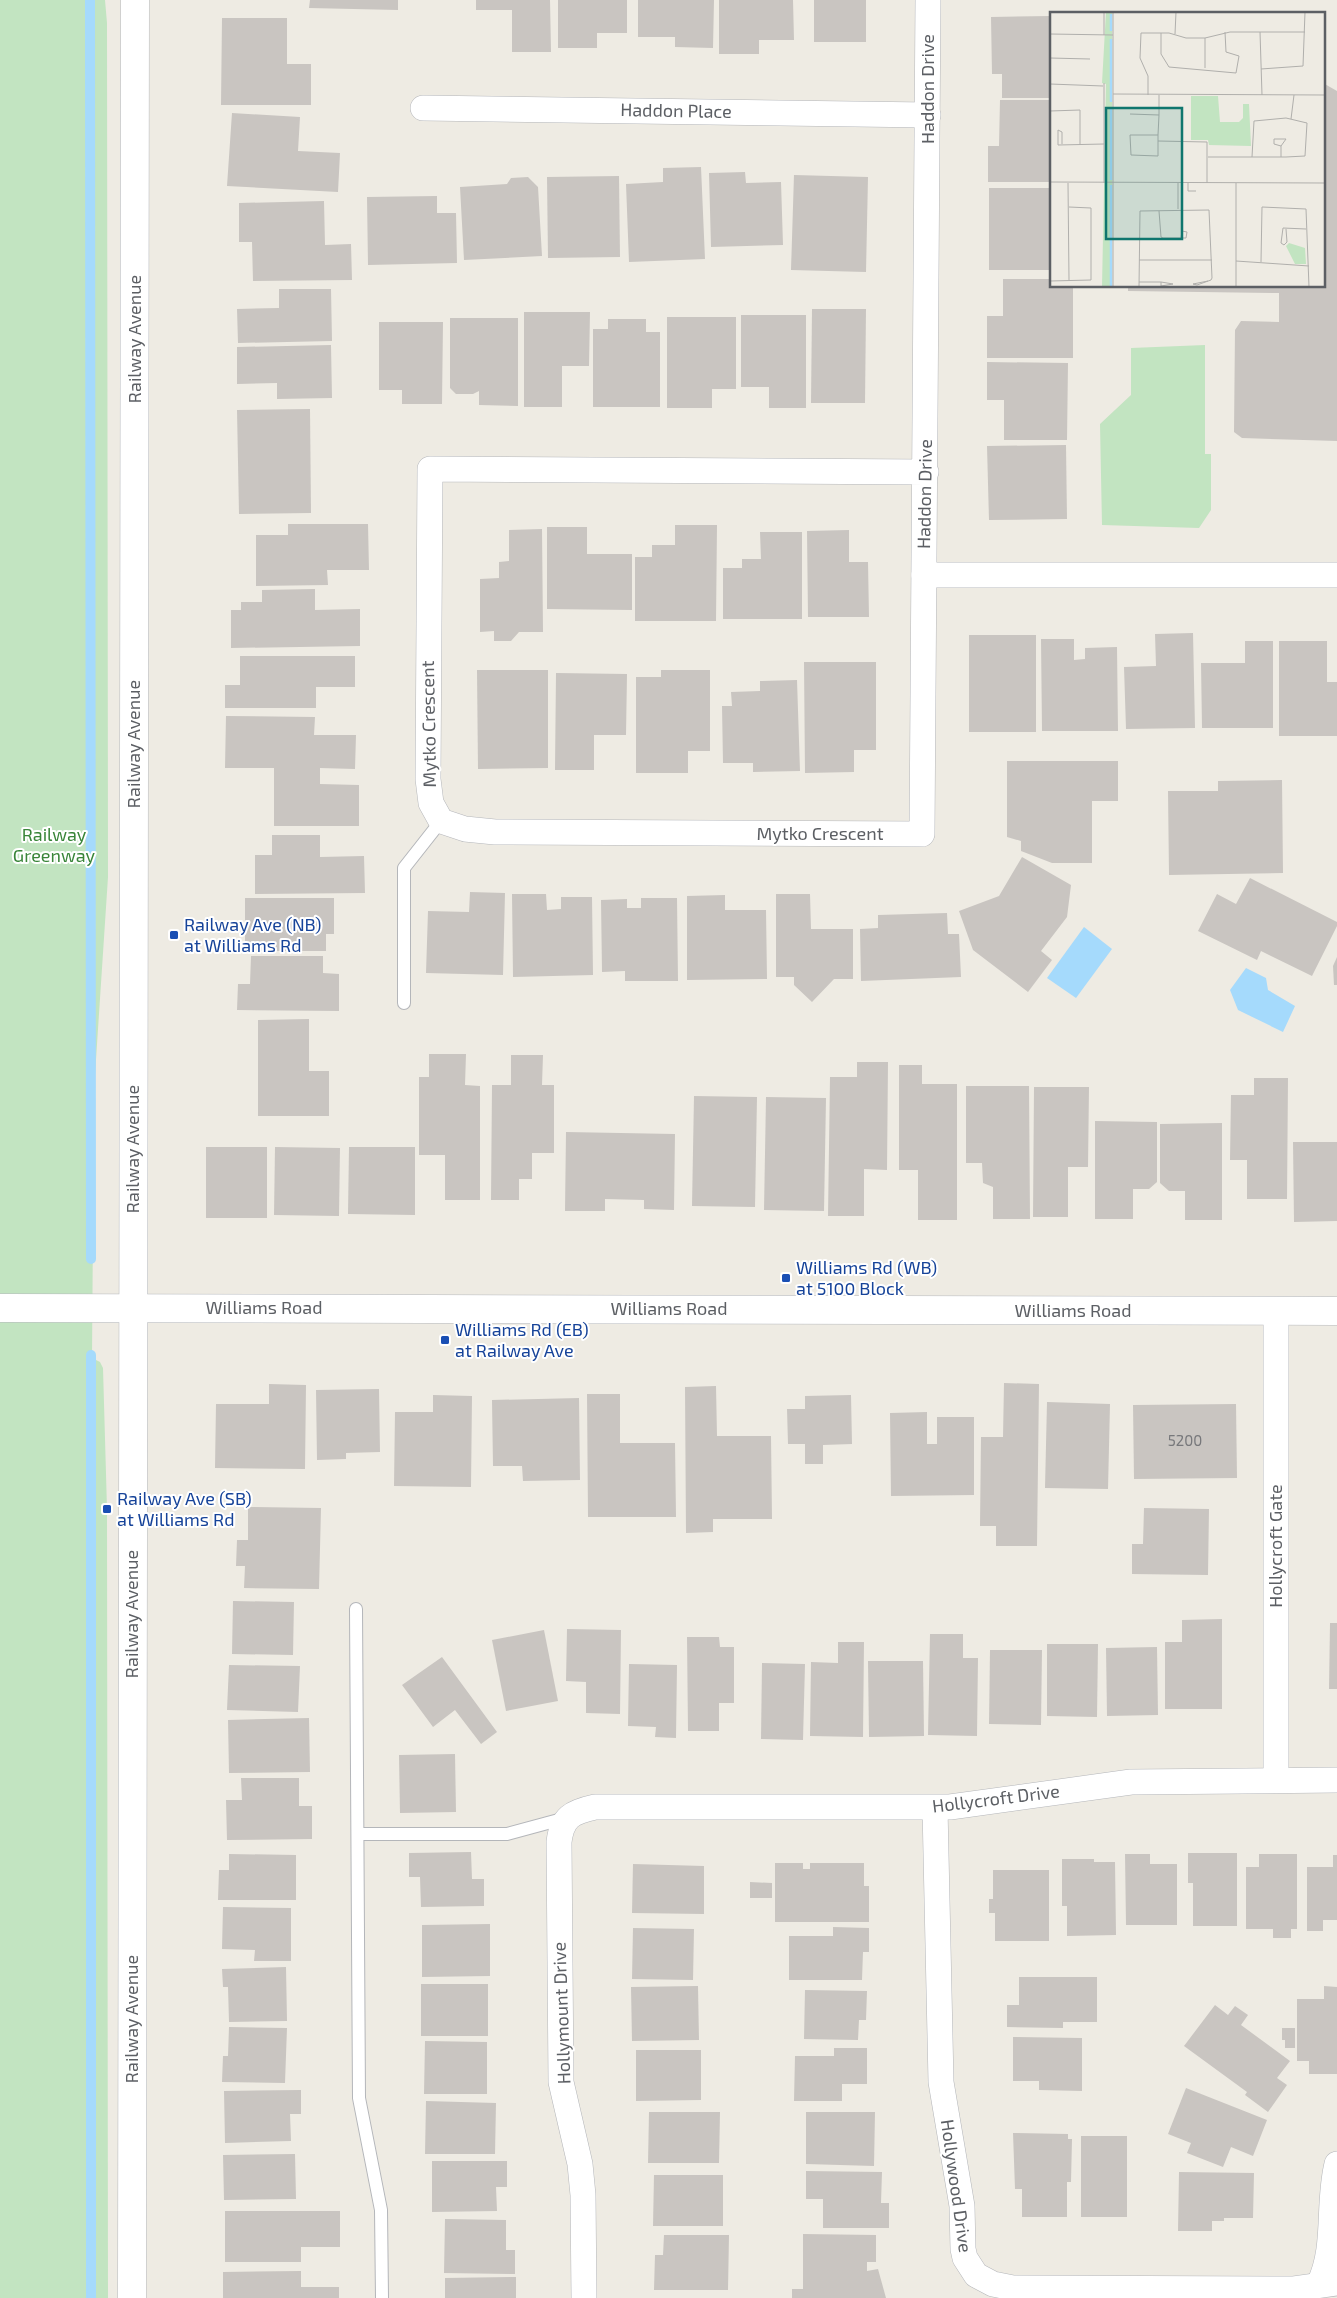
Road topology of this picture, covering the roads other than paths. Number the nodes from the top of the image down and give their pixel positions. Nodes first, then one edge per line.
1 (135, 0) edge
2 (928, 0) edge
3 (423, 108) dead end
4 (928, 115) junction
5 (926, 472) junction
6 (1337, 575) edge
7 (924, 576) junction
8 (441, 821) junction
9 (404, 1002) dead end
10 (0, 1308) edge
11 (132, 1308) junction
12 (1276, 1311) junction
13 (1337, 1311) edge
14 (356, 1609) dead end
15 (1276, 1780) junction
16 (1337, 1780) edge
17 (935, 1808) junction
18 (567, 1818) junction
19 (358, 1834) junction
20 (1337, 2164) edge
21 (1328, 2283) edge
22 (132, 2298) edge
23 (382, 2298) edge
24 (584, 2298) edge

1 - 11 main road, Railway Avenue
2 - 4 street, Haddon Drive
3 - 4 street, Haddon Place
4 - 5 street, Haddon Drive
5 - 7 street, Haddon Drive
5 - 8 street, Mytko Crescent
6 - 7 street
7 - 8 street, Mytko Crescent
8 - 9 lane
10 - 11 main road, Williams Road
11 - 12 main road, Williams Road
11 - 22 main road, Railway Avenue
12 - 13 main road, Williams Road
12 - 15 street, Hollycroft Gate
14 - 19 lane
15 - 16 street, Hollycroft Drive
15 - 17 street, Hollycroft Drive
17 - 18 street, Hollycroft Drive
17 - 21 street, Hollywood Drive
18 - 19 lane
18 - 24 street, Hollymount Drive
19 - 23 lane
20 - 21 street, Hollywood Drive

